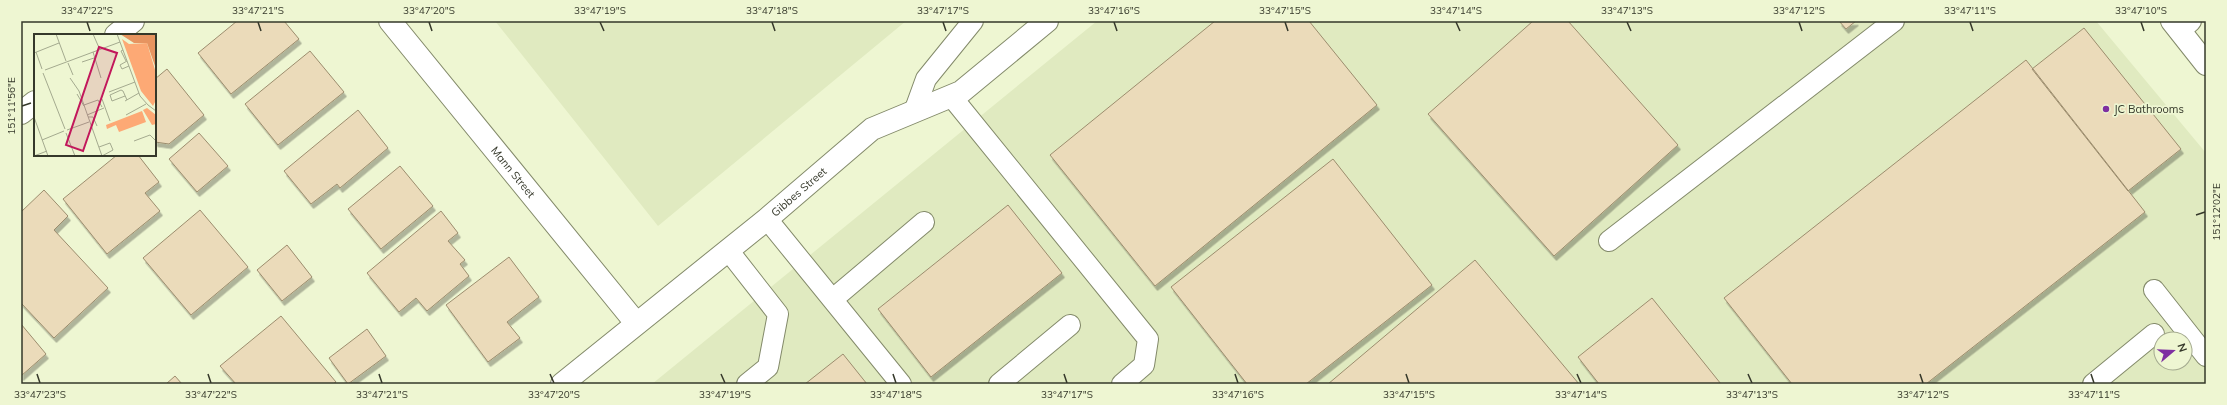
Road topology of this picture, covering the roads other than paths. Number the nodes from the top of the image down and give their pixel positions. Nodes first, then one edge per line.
1 (133, 21) edge
2 (390, 21) edge
3 (973, 21) edge
4 (1047, 21) edge
5 (1894, 21) edge
6 (2181, 24) edge
7 (117, 34) edge
8 (2206, 64) edge
9 (951, 96) junction
10 (34, 103) edge
11 (914, 112) junction
12 (21, 113) edge
13 (767, 219) junction
14 (924, 222) dead end
15 (1609, 241) dead end
16 (728, 250) junction
17 (2154, 290) dead end
18 (833, 300) junction
19 (636, 323) junction
20 (1070, 325) dead end
21 (2153, 335) edge
22 (2206, 356) edge
23 (562, 384) edge
24 (747, 384) edge
25 (901, 384) edge
26 (999, 384) edge
27 (1122, 384) edge
28 (2093, 384) edge

1 - 7 street
2 - 19 street, Mann Street
3 - 11 lane
4 - 9 street, Gibbes Street
5 - 15 lane
6 - 8 street
9 - 11 street, Gibbes Street
9 - 27 lane
10 - 12 street
11 - 13 street, Gibbes Street
13 - 16 street, Gibbes Street
13 - 18 lane
14 - 18 lane
16 - 19 street, Gibbes Street
16 - 24 lane
17 - 22 lane
18 - 25 lane
19 - 23 street, Gibbes Street
20 - 26 lane
21 - 28 lane

